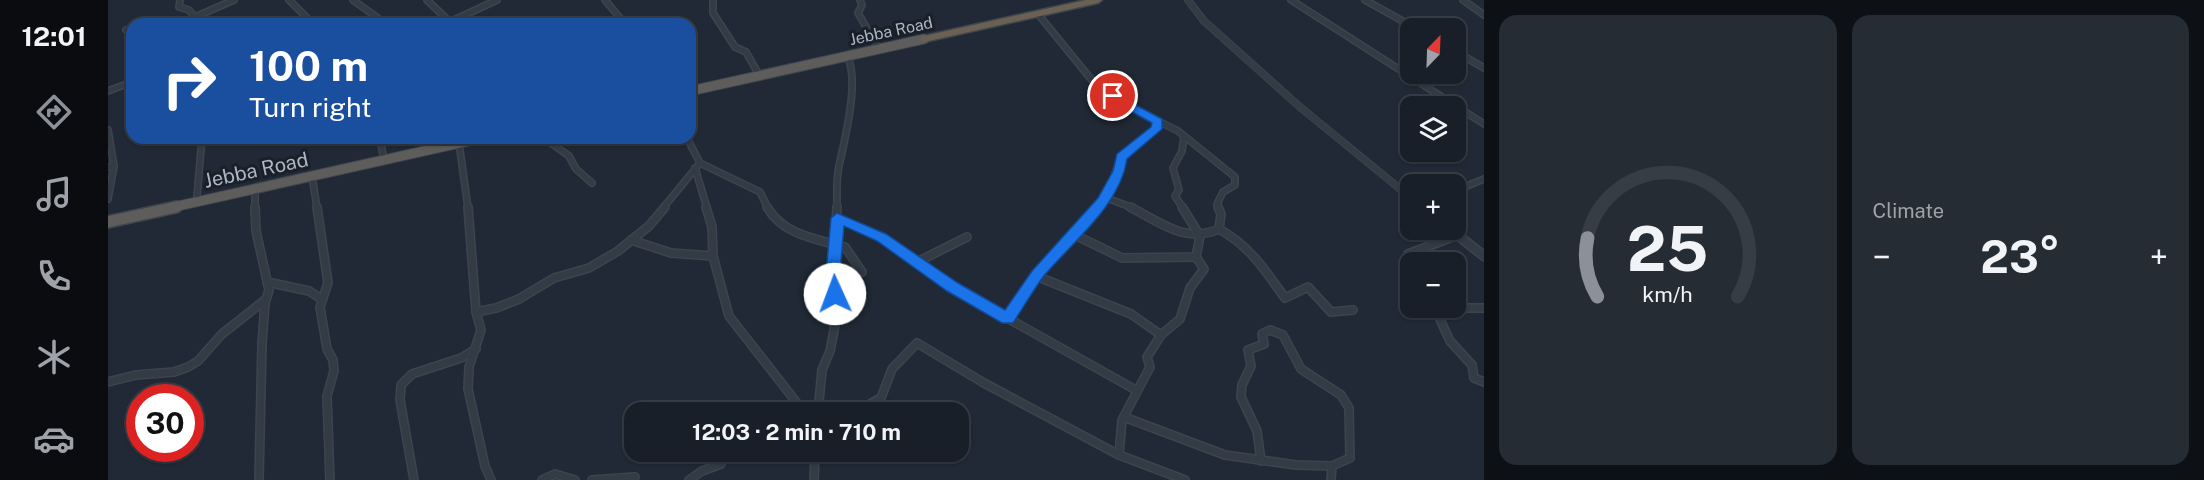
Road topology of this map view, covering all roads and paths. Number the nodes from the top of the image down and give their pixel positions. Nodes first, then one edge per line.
1 (180, 0) edge
2 (234, 0) edge
3 (289, 0) edge
4 (353, 0) edge
5 (427, 0) edge
6 (497, 0) edge
7 (605, 0) edge
8 (713, 0) edge
9 (860, 0) edge
10 (1063, 0) edge
11 (1098, 0) edge
12 (1188, 0) edge
13 (1291, 0) edge
14 (1365, 0) edge
15 (1463, 0) edge
16 (1038, 14) junction
17 (1484, 15) edge
18 (195, 17) joint
19 (305, 18) edge
20 (378, 18) edge
21 (444, 18) edge
22 (459, 18) edge
23 (621, 18) edge
24 (1400, 20) edge
25 (923, 38) junction
26 (877, 46) junction
27 (847, 56) junction
28 (1466, 57) edge
29 (1484, 68) edge
30 (758, 73) junction
31 (126, 84) edge
32 (696, 88) edge
33 (696, 88) edge
34 (108, 91) edge
35 (1158, 121) junction
36 (1484, 124) edge
37 (108, 130) edge
38 (1184, 137) junction
39 (201, 144) edge
40 (381, 144) edge
41 (437, 144) edge
42 (439, 144) edge
43 (456, 144) edge
44 (552, 144) edge
45 (689, 144) edge
46 (383, 156) junction
47 (698, 165) junction
48 (111, 166) edge
49 (312, 176) junction
50 (1484, 179) edge
51 (592, 183) dead end
52 (1466, 186) edge
53 (255, 189) junction
54 (1400, 189) edge
55 (197, 196) junction
56 (1104, 197) junction
57 (108, 199) edge
58 (108, 217) edge
59 (837, 218) junction
60 (108, 222) edge
61 (1219, 229) junction
62 (1075, 235) junction
63 (1200, 236) junction
64 (967, 237) dead end
65 (631, 240) junction
66 (1438, 240) edge
67 (1465, 240) edge
68 (836, 243) junction
69 (1412, 252) edge
70 (1484, 255) edge
71 (713, 256) junction
72 (1196, 256) junction
73 (917, 262) junction
74 (862, 272) dead end
75 (1036, 276) junction
76 (267, 282) junction
77 (320, 298) junction
78 (266, 299) junction
79 (1484, 308) edge
80 (1466, 309) edge
81 (1353, 310) dead end
82 (476, 312) junction
83 (1439, 318) edge
84 (1007, 319) junction
85 (1161, 335) junction
86 (477, 348) junction
87 (108, 382) edge
88 (1484, 382) edge
89 (1134, 389) junction
90 (796, 402) edge
91 (819, 402) edge
92 (874, 402) edge
93 (1124, 417) junction
94 (1119, 455) junction
95 (1261, 460) junction
96 (815, 462) edge
97 (721, 464) dead end
98 (1332, 466) junction
99 (635, 477) dead end
100 (259, 480) edge
101 (330, 480) edge
102 (414, 480) edge
103 (491, 480) edge
104 (542, 480) edge
105 (575, 480) edge
106 (592, 480) edge
107 (689, 480) edge
108 (814, 480) edge
109 (1185, 480) edge
110 (1331, 480) edge

1 - 18 street
2 - 18 street
3 - 19 street
4 - 20 street
5 - 21 street
6 - 22 street
7 - 23 street
8 - 30 street
9 - 26 street
10 - 25 highway, Jebba Road
11 - 16 highway, Jebba Road
12 - 54 street
13 - 36 street
14 - 24 street
15 - 17 street
16 - 25 highway, Jebba Road
16 - 35 street
25 - 26 highway, Jebba Road
25 - 27 highway, Jebba Road
26 - 30 highway, Jebba Road
27 - 33 highway, Jebba Road
27 - 59 street
28 - 29 street
30 - 32 highway, Jebba Road
31 - 34 street
35 - 38 street
35 - 56 street
37 - 48 street
38 - 61 street
38 - 63 street
39 - 55 street
40 - 46 street
41 - 46 highway, Jebba Road
42 - 49 highway, Jebba Road
43 - 82 street
44 - 51 street
45 - 47 street
46 - 55 highway, Jebba Road
47 - 65 street
47 - 68 street
47 - 71 street
48 - 57 street
49 - 53 highway, Jebba Road
49 - 77 street
50 - 52 street
53 - 60 highway, Jebba Road
53 - 76 street
55 - 58 highway, Jebba Road
56 - 62 street
56 - 63 street
59 - 68 street
59 - 73 street
61 - 63 street
61 - 81 street
62 - 72 street
62 - 75 street
63 - 72 street
64 - 73 street
65 - 71 street
65 - 82 street
66 - 69 street
67 - 70 street
68 - 74 street
68 - 91 street
71 - 90 street
72 - 85 street
73 - 84 street
75 - 84 street
75 - 85 street
76 - 77 street
76 - 78 street
77 - 101 street
78 - 87 street
78 - 100 street
79 - 80 street
82 - 86 street
83 - 88 street
84 - 89 street
85 - 89 street
86 - 102 street
86 - 103 street
89 - 93 street
92 - 94 street
93 - 94 street
93 - 95 street
94 - 109 street
95 - 98 street
95 - 98 street
96 - 108 street
97 - 107 street
98 - 110 street
99 - 106 street
104 - 105 street

